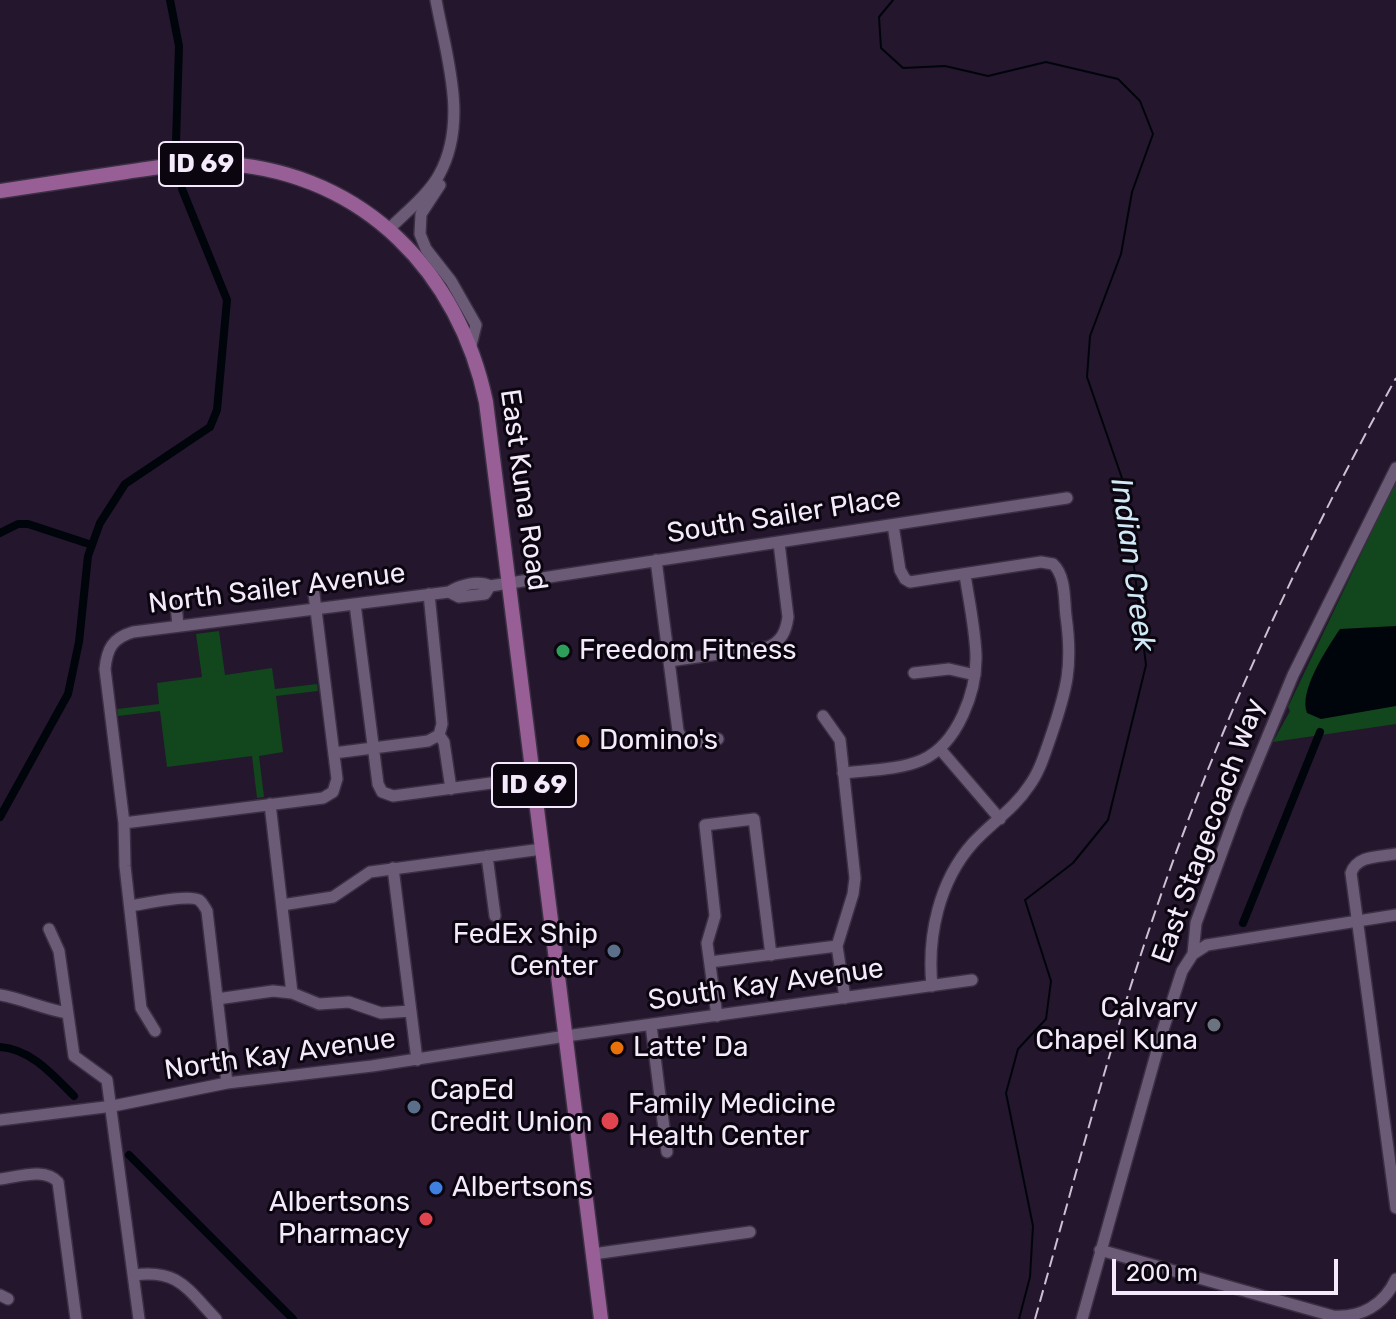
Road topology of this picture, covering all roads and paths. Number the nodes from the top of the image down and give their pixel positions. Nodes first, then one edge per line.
1 (436, 0) edge
2 (439, 176) junction
3 (0, 191) edge
4 (389, 229) junction
5 (471, 345) junction
6 (1396, 468) edge
7 (1067, 498) dead end
8 (893, 525) junction
9 (779, 543) junction
10 (656, 560) junction
11 (965, 575) junction
12 (509, 582) junction
13 (314, 594) dead end
14 (429, 594) junction
15 (176, 604) dead end
16 (355, 604) junction
17 (316, 609) junction
18 (178, 626) junction
19 (669, 661) junction
20 (914, 673) dead end
21 (975, 675) junction
22 (823, 716) dead end
23 (439, 735) junction
24 (718, 739) dead end
25 (373, 748) junction
26 (940, 749) junction
27 (334, 753) junction
28 (843, 773) junction
29 (499, 782) dead end
30 (451, 789) junction
31 (270, 804) junction
32 (1000, 819) junction
33 (124, 823) junction
34 (542, 849) junction
35 (1396, 854) edge
36 (487, 856) junction
37 (393, 868) junction
38 (282, 905) junction
39 (130, 906) junction
40 (1396, 915) edge
41 (495, 916) dead end
42 (1359, 921) junction
43 (49, 929) dead end
44 (837, 946) junction
45 (1193, 954) junction
46 (771, 955) junction
47 (710, 962) junction
48 (972, 980) dead end
49 (932, 986) junction
50 (292, 993) junction
51 (0, 995) edge
52 (845, 998) junction
53 (217, 999) junction
54 (411, 1011) junction
55 (67, 1013) junction
56 (717, 1016) junction
57 (651, 1025) junction
58 (155, 1031) dead end
59 (566, 1036) junction
60 (417, 1060) junction
61 (227, 1083) junction
62 (113, 1106) junction
63 (0, 1120) edge
64 (667, 1152) dead end
65 (0, 1179) edge
66 (1396, 1208) edge
67 (750, 1232) dead end
68 (1100, 1250) junction
69 (593, 1254) junction
70 (134, 1275) junction
71 (1396, 1279) edge
72 (76, 1319) edge
73 (139, 1319) edge
74 (216, 1319) edge
75 (601, 1319) edge
76 (1082, 1319) edge

1 - 2 street
2 - 4 street
2 - 5 street
3 - 4 main road, ID 69
4 - 5 main road, East Kuna Road / ID 69
5 - 12 main road, East Kuna Road / ID 69
6 - 45 street, East Stagecoach Way
7 - 8 street, South Sailer Place
8 - 9 street, South Sailer Place
8 - 11 street
9 - 10 street, South Sailer Place
9 - 19 street
10 - 12 street, South Sailer Place
10 - 19 street
11 - 21 street
11 - 32 street
12 - 14 street, North Sailer Avenue
12 - 34 main road, East Kuna Road / ID 69
13 - 17 street
14 - 16 street, North Sailer Avenue
14 - 23 street
15 - 18 street
16 - 17 street, North Sailer Avenue
16 - 25 street
17 - 18 street, North Sailer Avenue
17 - 27 street
18 - 33 street, North Sailer Avenue
19 - 24 street
20 - 21 street
21 - 26 street
22 - 28 street
23 - 25 street
23 - 30 street
25 - 27 street
25 - 30 street
26 - 28 street
26 - 32 street
27 - 31 street
28 - 44 street
29 - 30 street
31 - 33 street
31 - 38 street
32 - 49 street
33 - 39 street
34 - 36 street
34 - 59 main road, East Kuna Road / ID 69
35 - 42 street
36 - 37 street
36 - 41 street
37 - 38 street
37 - 54 street
38 - 50 street
39 - 53 street
39 - 58 street
40 - 42 street
42 - 45 street
42 - 66 street
43 - 55 street
44 - 46 street
44 - 52 street
45 - 68 street, East Stagecoach Way
46 - 47 street
46 - 47 street
47 - 56 street
48 - 49 street, South Kay Avenue
49 - 52 street, South Kay Avenue
50 - 53 street
50 - 54 street
51 - 55 street
52 - 56 street, South Kay Avenue
53 - 61 street
54 - 60 street
55 - 62 street
56 - 57 street, South Kay Avenue
57 - 59 street, South Kay Avenue
57 - 64 street
59 - 60 street, North Kay Avenue
59 - 69 main road, ID 69
60 - 61 street, North Kay Avenue
61 - 62 street, North Kay Avenue
62 - 63 street, North Kay Avenue
62 - 70 street
65 - 72 street
67 - 69 street
68 - 71 street
68 - 76 street, East Stagecoach Way
69 - 75 main road, ID 69
70 - 73 street
70 - 74 street

